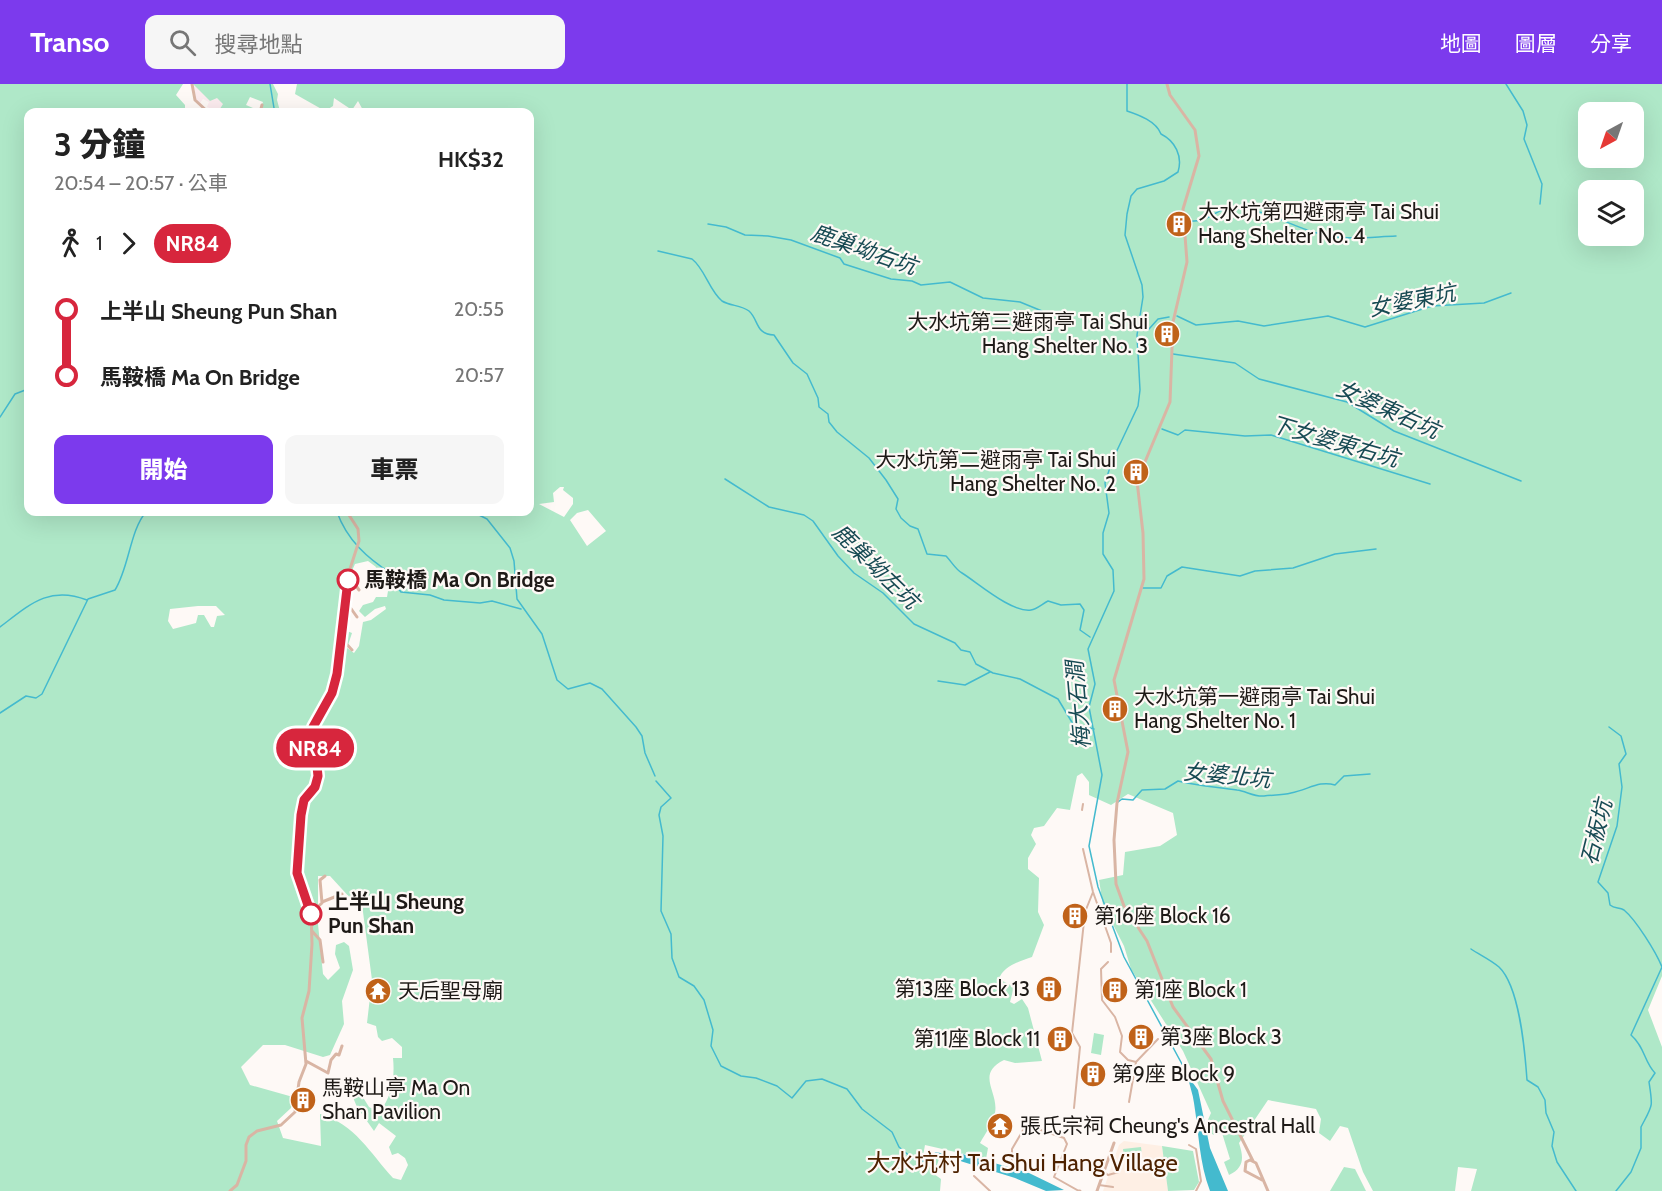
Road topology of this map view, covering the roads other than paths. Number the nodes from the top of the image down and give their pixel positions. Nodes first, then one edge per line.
1 (192, 84) edge
2 (1167, 84) edge
3 (262, 105) dead end
4 (204, 108) edge
5 (261, 108) edge
6 (350, 516) edge
7 (348, 575) junction
8 (359, 590) dead end
9 (347, 603) junction
10 (357, 617) dead end
11 (341, 638) junction
12 (352, 650) dead end
13 (1083, 804) dead end
14 (1082, 810) dead end
15 (1083, 849) dead end
16 (325, 876) dead end
17 (1093, 892) junction
18 (342, 894) dead end
19 (322, 902) junction
20 (311, 914) junction
21 (312, 931) junction
22 (1111, 952) dead end
23 (323, 962) dead end
24 (1108, 962) dead end
25 (1158, 1039) dead end
26 (342, 1046) dead end
27 (306, 1061) junction
28 (1136, 1062) junction
29 (1129, 1102) dead end
30 (1074, 1108) dead end
31 (1114, 1143) dead end
32 (1189, 1145) dead end
33 (1242, 1145) junction
34 (1012, 1160) dead end
35 (1253, 1161) junction
36 (1245, 1163) junction
37 (1257, 1165) junction
38 (1104, 1172) junction
39 (1119, 1172) dead end
40 (1250, 1174) junction
41 (974, 1176) dead end
42 (1262, 1180) junction
43 (1099, 1185) junction
44 (1113, 1188) dead end
45 (230, 1191) edge
46 (990, 1191) edge
47 (1079, 1191) edge
48 (1097, 1191) edge
49 (1196, 1191) edge
50 (1268, 1191) edge

1 - 4 street
2 - 33 street
3 - 5 street
6 - 7 street
7 - 8 street
7 - 9 street
9 - 10 street
9 - 11 street
11 - 12 street
11 - 20 street
13 - 14 street
15 - 17 street
16 - 19 street
17 - 22 street
17 - 30 street
18 - 19 street
19 - 20 street
20 - 21 street
21 - 23 street
21 - 27 street
24 - 28 street
25 - 28 street
26 - 27 street
27 - 45 street
28 - 29 street
31 - 38 street
32 - 49 street
33 - 35 street
33 - 36 street
34 - 47 street
35 - 36 street
35 - 37 street
36 - 40 street
37 - 40 street
37 - 42 street
38 - 39 street
38 - 43 street
40 - 42 street
41 - 46 street
42 - 50 street
43 - 44 street
43 - 48 street

